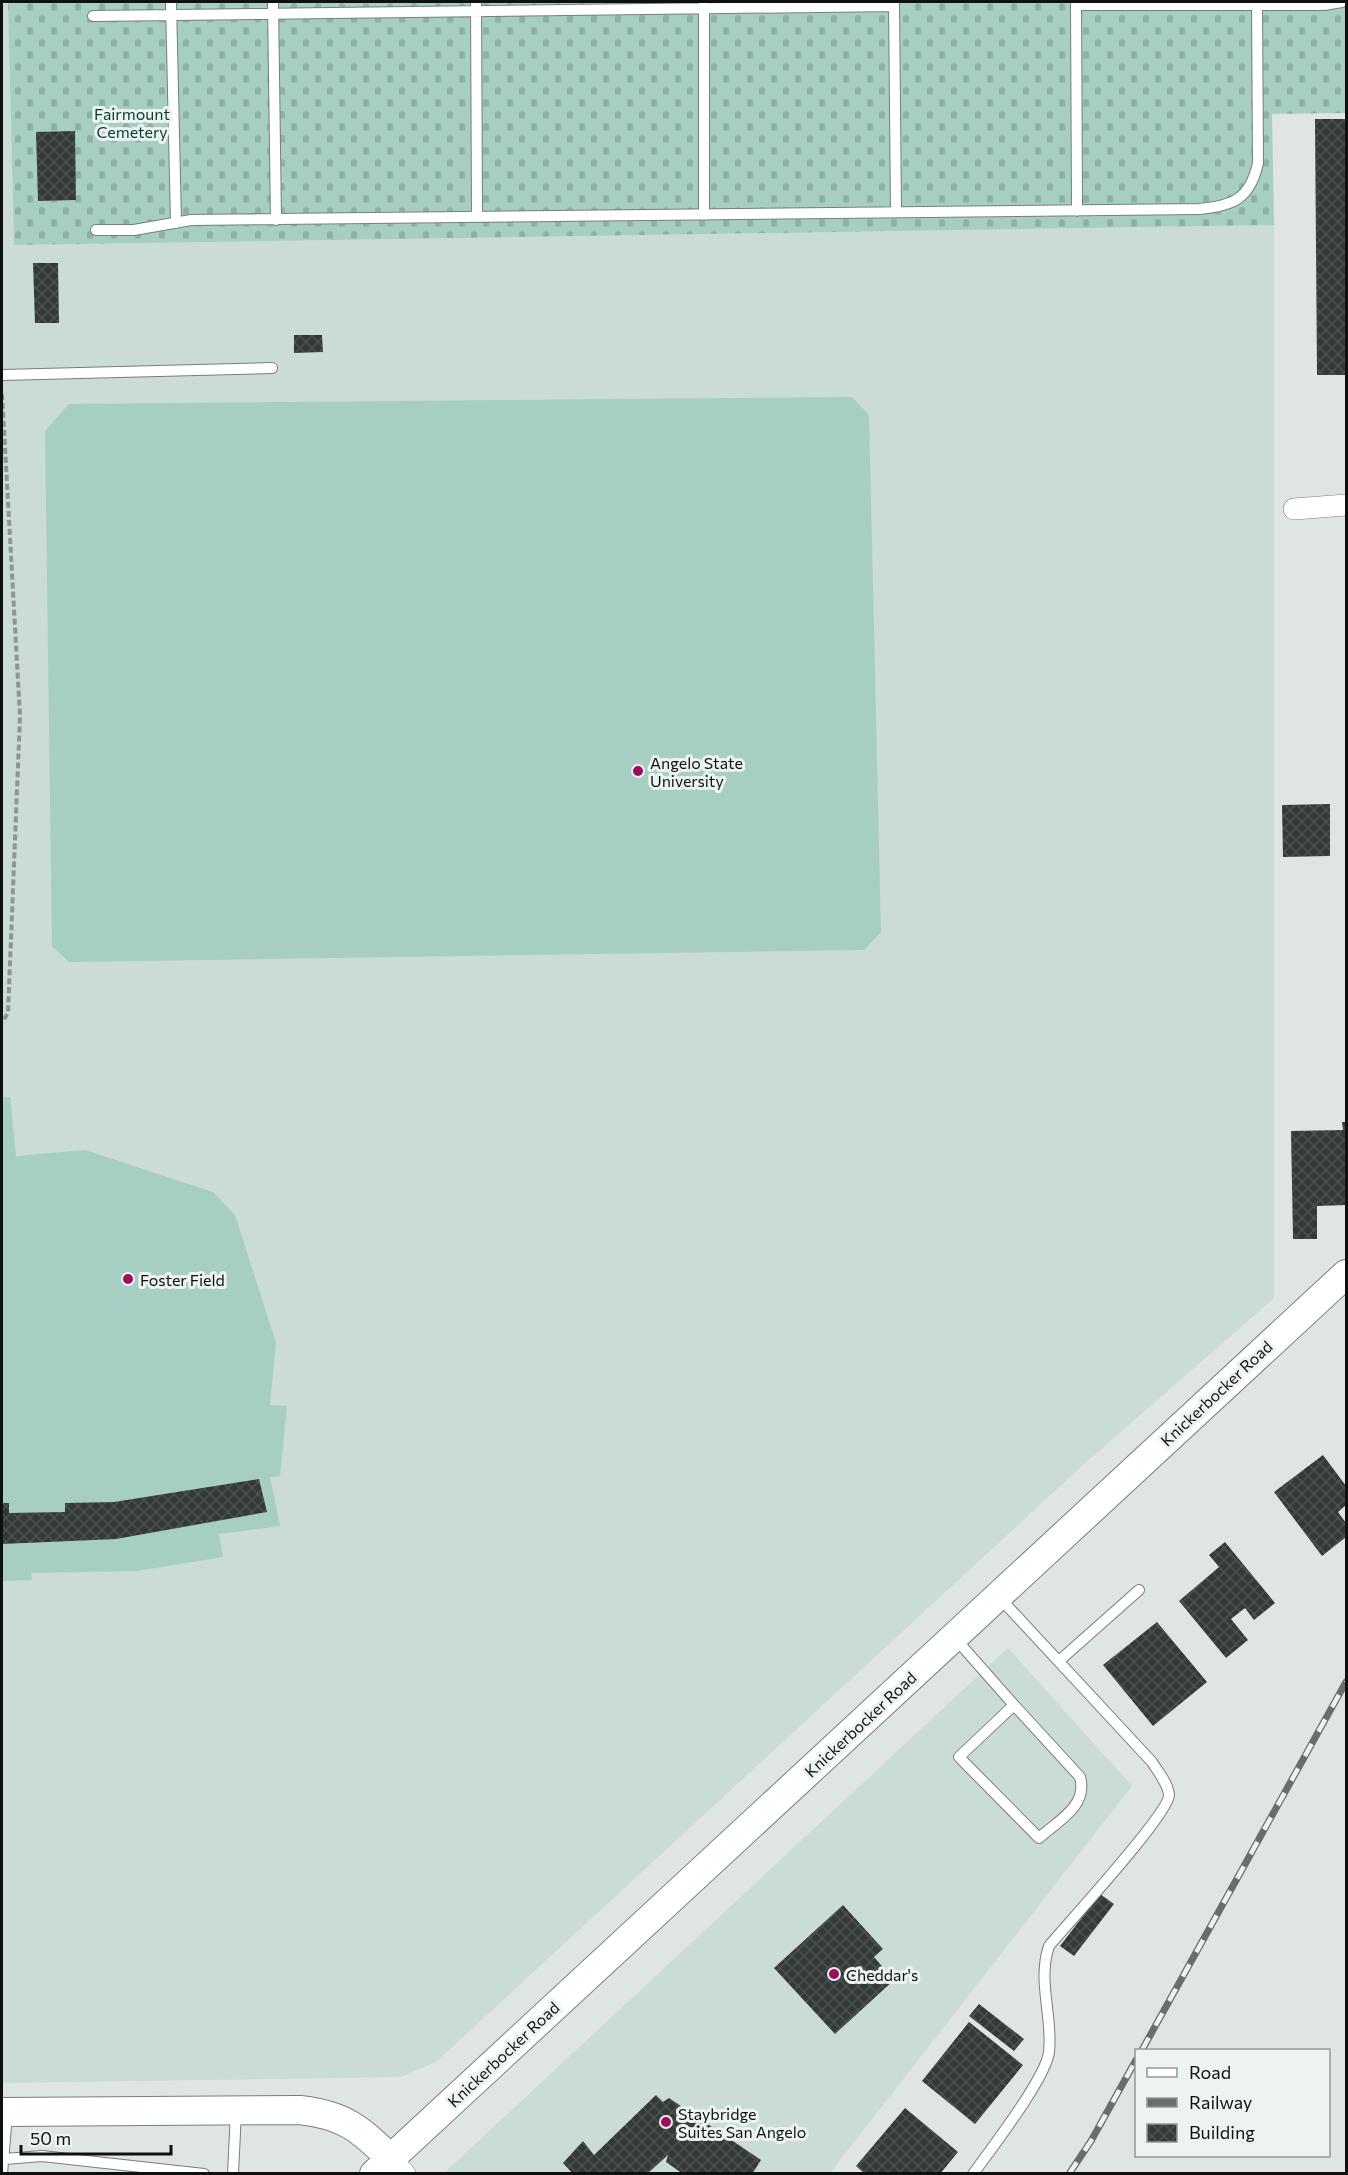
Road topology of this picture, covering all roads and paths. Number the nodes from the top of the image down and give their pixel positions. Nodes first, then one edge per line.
1 (171, 2) edge
2 (273, 2) edge
3 (1342, 2) edge
4 (1076, 3) edge
5 (1257, 3) edge
6 (894, 4) edge
7 (704, 5) edge
8 (476, 6) edge
9 (273, 14) junction
10 (171, 15) junction
11 (93, 16) dead end
12 (1077, 211) junction
13 (896, 212) junction
14 (704, 215) junction
15 (477, 217) junction
16 (276, 220) junction
17 (176, 223) junction
18 (96, 230) dead end
19 (272, 368) dead end
20 (2, 375) edge
21 (2, 394) edge
22 (1347, 505) edge
23 (1294, 509) dead end
24 (2, 1022) edge
25 (1347, 1262) edge
26 (1339, 1281) edge
27 (1139, 1590) dead end
28 (998, 1596) junction
29 (954, 1636) junction
30 (1059, 1661) junction
31 (1014, 1705) junction
32 (236, 2110) junction
33 (4, 2112) edge
34 (5, 2159) junction
35 (389, 2168) edge
36 (2, 2174) edge
37 (204, 2174) edge
38 (233, 2174) edge
39 (973, 2174) edge

1 - 10 lane
2 - 9 lane
3 - 5 lane
4 - 5 lane
4 - 12 lane
5 - 12 lane
6 - 7 lane
6 - 13 lane
7 - 8 lane
7 - 14 lane
8 - 9 lane
8 - 15 lane
9 - 10 lane
9 - 16 lane
10 - 11 lane
10 - 17 lane
12 - 13 lane
13 - 14 lane
14 - 15 lane
15 - 16 lane
16 - 17 lane
17 - 18 lane
19 - 20 lane
21 - 24 path
22 - 23 street
25 - 26 main road, Knickerbocker Road
26 - 28 main road, Knickerbocker Road
27 - 30 lane
28 - 29 main road, Knickerbocker Road
28 - 30 lane
29 - 31 lane
29 - 35 main road, Knickerbocker Road
30 - 39 lane
31 - 31 lane
32 - 33 main road
32 - 35 main road
32 - 38 lane
33 - 34 lane
34 - 36 lane
34 - 37 lane

